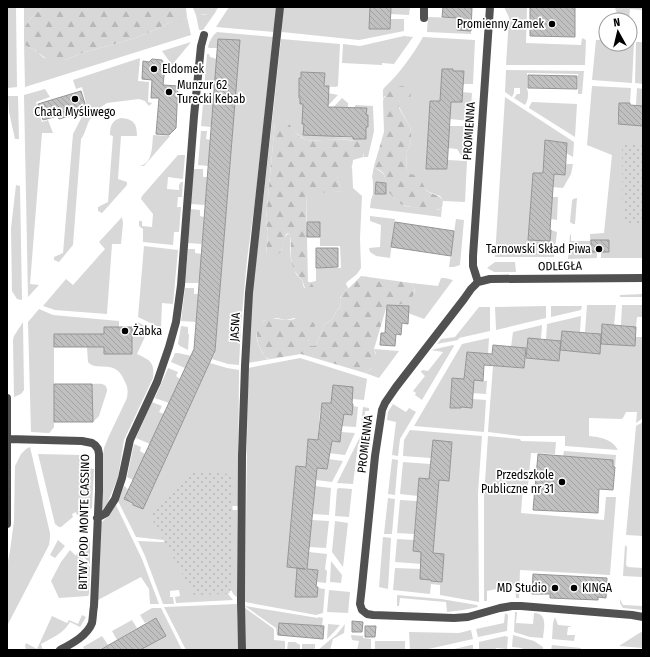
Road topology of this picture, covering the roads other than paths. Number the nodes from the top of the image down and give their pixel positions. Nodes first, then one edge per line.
1 (280, 7) edge
2 (424, 7) edge
3 (490, 7) edge
4 (424, 18) dead end
5 (204, 34) dead end
6 (643, 278) edge
7 (478, 282) junction
8 (7, 398) edge
9 (8, 439) edge
10 (97, 518) junction
11 (7, 524) edge
12 (643, 617) edge
13 (60, 650) edge
14 (242, 650) edge

1 - 14 street, JASNA
2 - 4 street
3 - 7 street, PROMIENNA
5 - 10 street
6 - 7 street, ODLEGŁA
7 - 12 street, PROMIENNA
8 - 9 street
9 - 10 street, BITWY POD MONTE CASSINO
9 - 11 street
10 - 13 street, BITWY POD MONTE CASSINO

